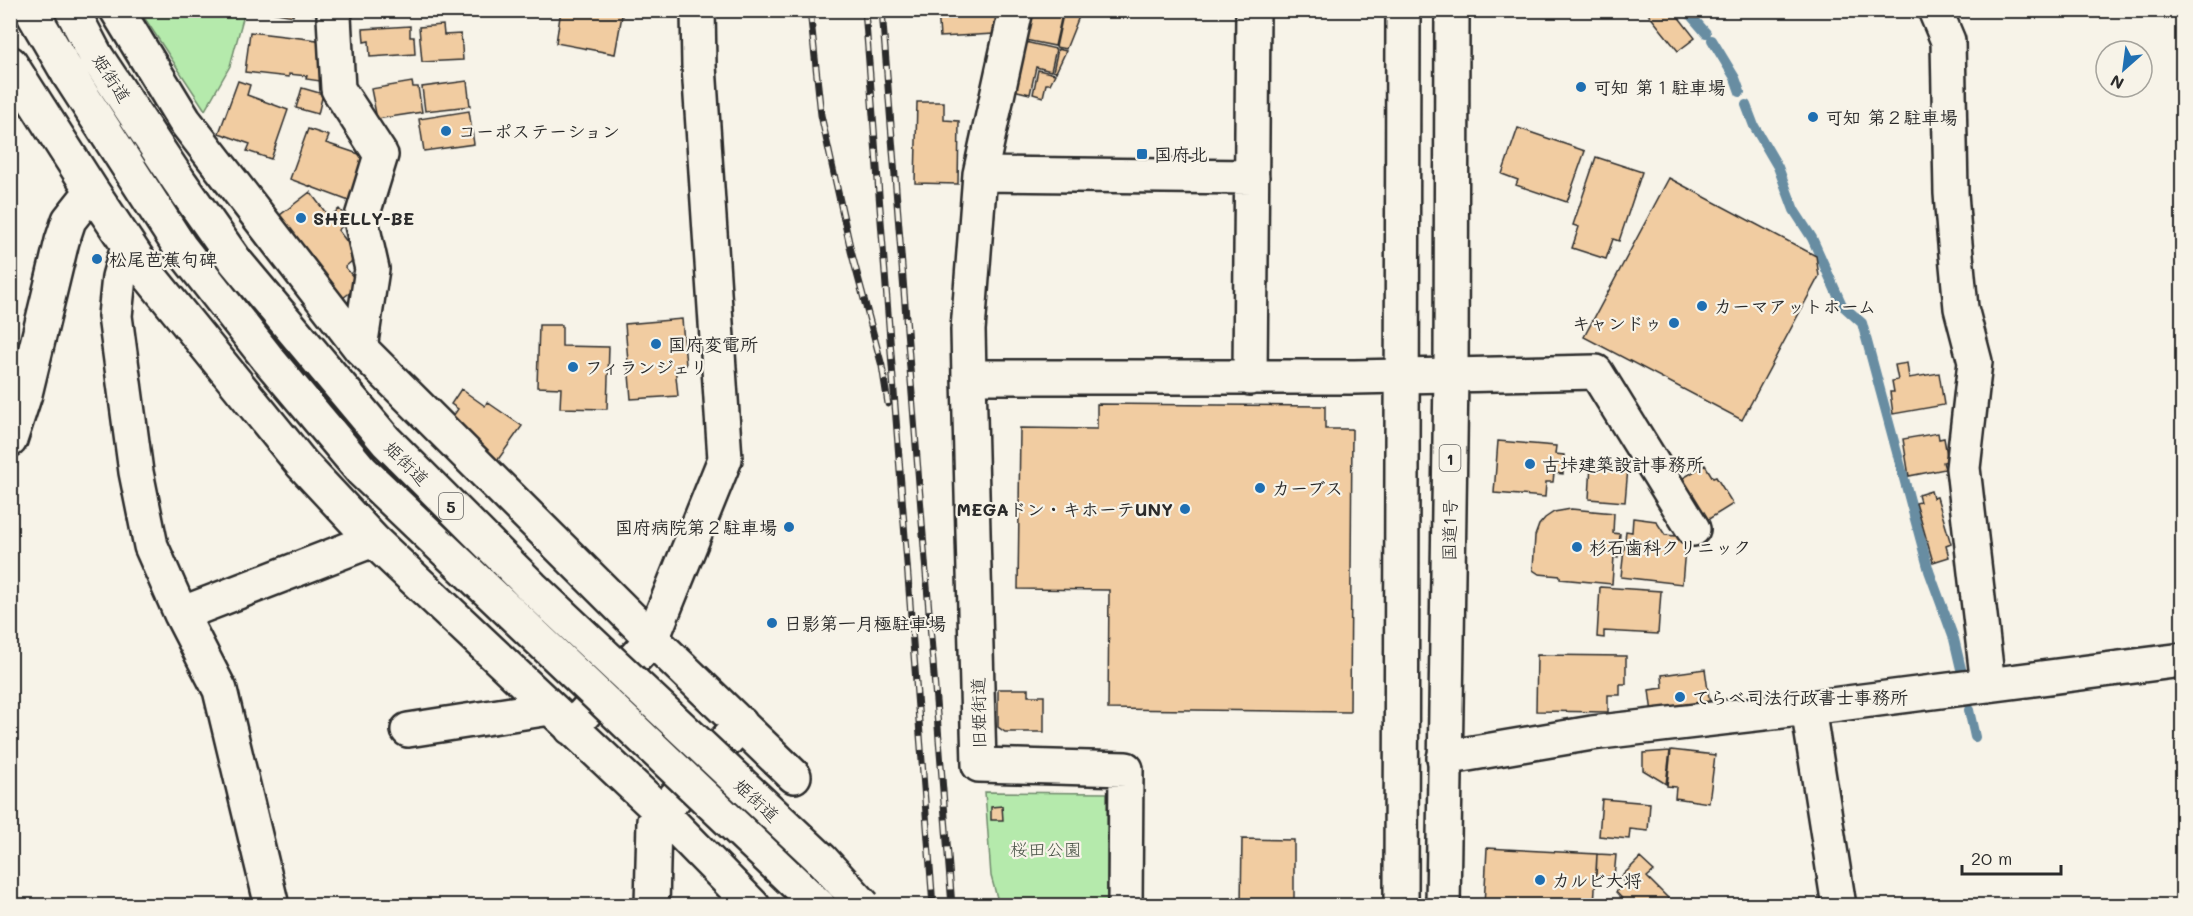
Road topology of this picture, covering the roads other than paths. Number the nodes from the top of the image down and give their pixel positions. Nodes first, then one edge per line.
1 (31, 10) edge
2 (72, 10) edge
3 (117, 10) edge
4 (336, 10) edge
5 (698, 10) edge
6 (1016, 10) edge
7 (1252, 10) edge
8 (1403, 10) edge
9 (1452, 10) edge
10 (1935, 10) edge
11 (10, 63) edge
12 (980, 174) junction
13 (1251, 177) junction
14 (92, 191) junction
15 (129, 246) junction
16 (360, 348) junction
17 (1451, 375) junction
18 (969, 376) junction
19 (1401, 376) junction
20 (1250, 378) junction
21 (10, 440) edge
22 (1693, 529) dead end
23 (374, 540) junction
24 (182, 614) junction
25 (652, 639) junction
26 (2182, 660) edge
27 (1988, 685) junction
28 (1808, 708) junction
29 (561, 718) junction
30 (741, 724) junction
31 (408, 730) dead end
32 (1444, 758) junction
33 (794, 776) dead end
34 (661, 812) junction
35 (272, 906) edge
36 (652, 906) edge
37 (753, 906) edge
38 (819, 906) edge
39 (864, 906) edge
40 (1125, 906) edge
41 (1401, 906) edge
42 (1443, 906) edge
43 (1839, 906) edge

1 - 38 main road, 姫街道 / 5, bridge
2 - 39 main road, 姫街道 / 5, bridge
3 - 16 main road
4 - 16 main road
5 - 25 main road
6 - 12 main road
7 - 13 main road
8 - 19 main road
9 - 17 main road, 国道1号 / 1
10 - 27 main road
11 - 14 main road
12 - 13 main road
12 - 18 main road
13 - 20 main road
14 - 15 main road
14 - 21 main road
15 - 23 main road
15 - 24 main road
16 - 25 main road
17 - 19 main road
17 - 22 main road
17 - 32 main road, 国道1号 / 1
18 - 20 main road
18 - 40 main road, 旧姫街道
19 - 20 main road
19 - 41 main road
23 - 24 main road
23 - 29 main road
24 - 35 main road
25 - 29 main road
25 - 30 main road
26 - 27 main road
27 - 28 main road
28 - 32 main road
28 - 43 main road
29 - 31 main road
29 - 34 main road
30 - 33 main road
30 - 34 main road
32 - 42 main road, 国道1号 / 1
34 - 36 main road
34 - 37 main road

